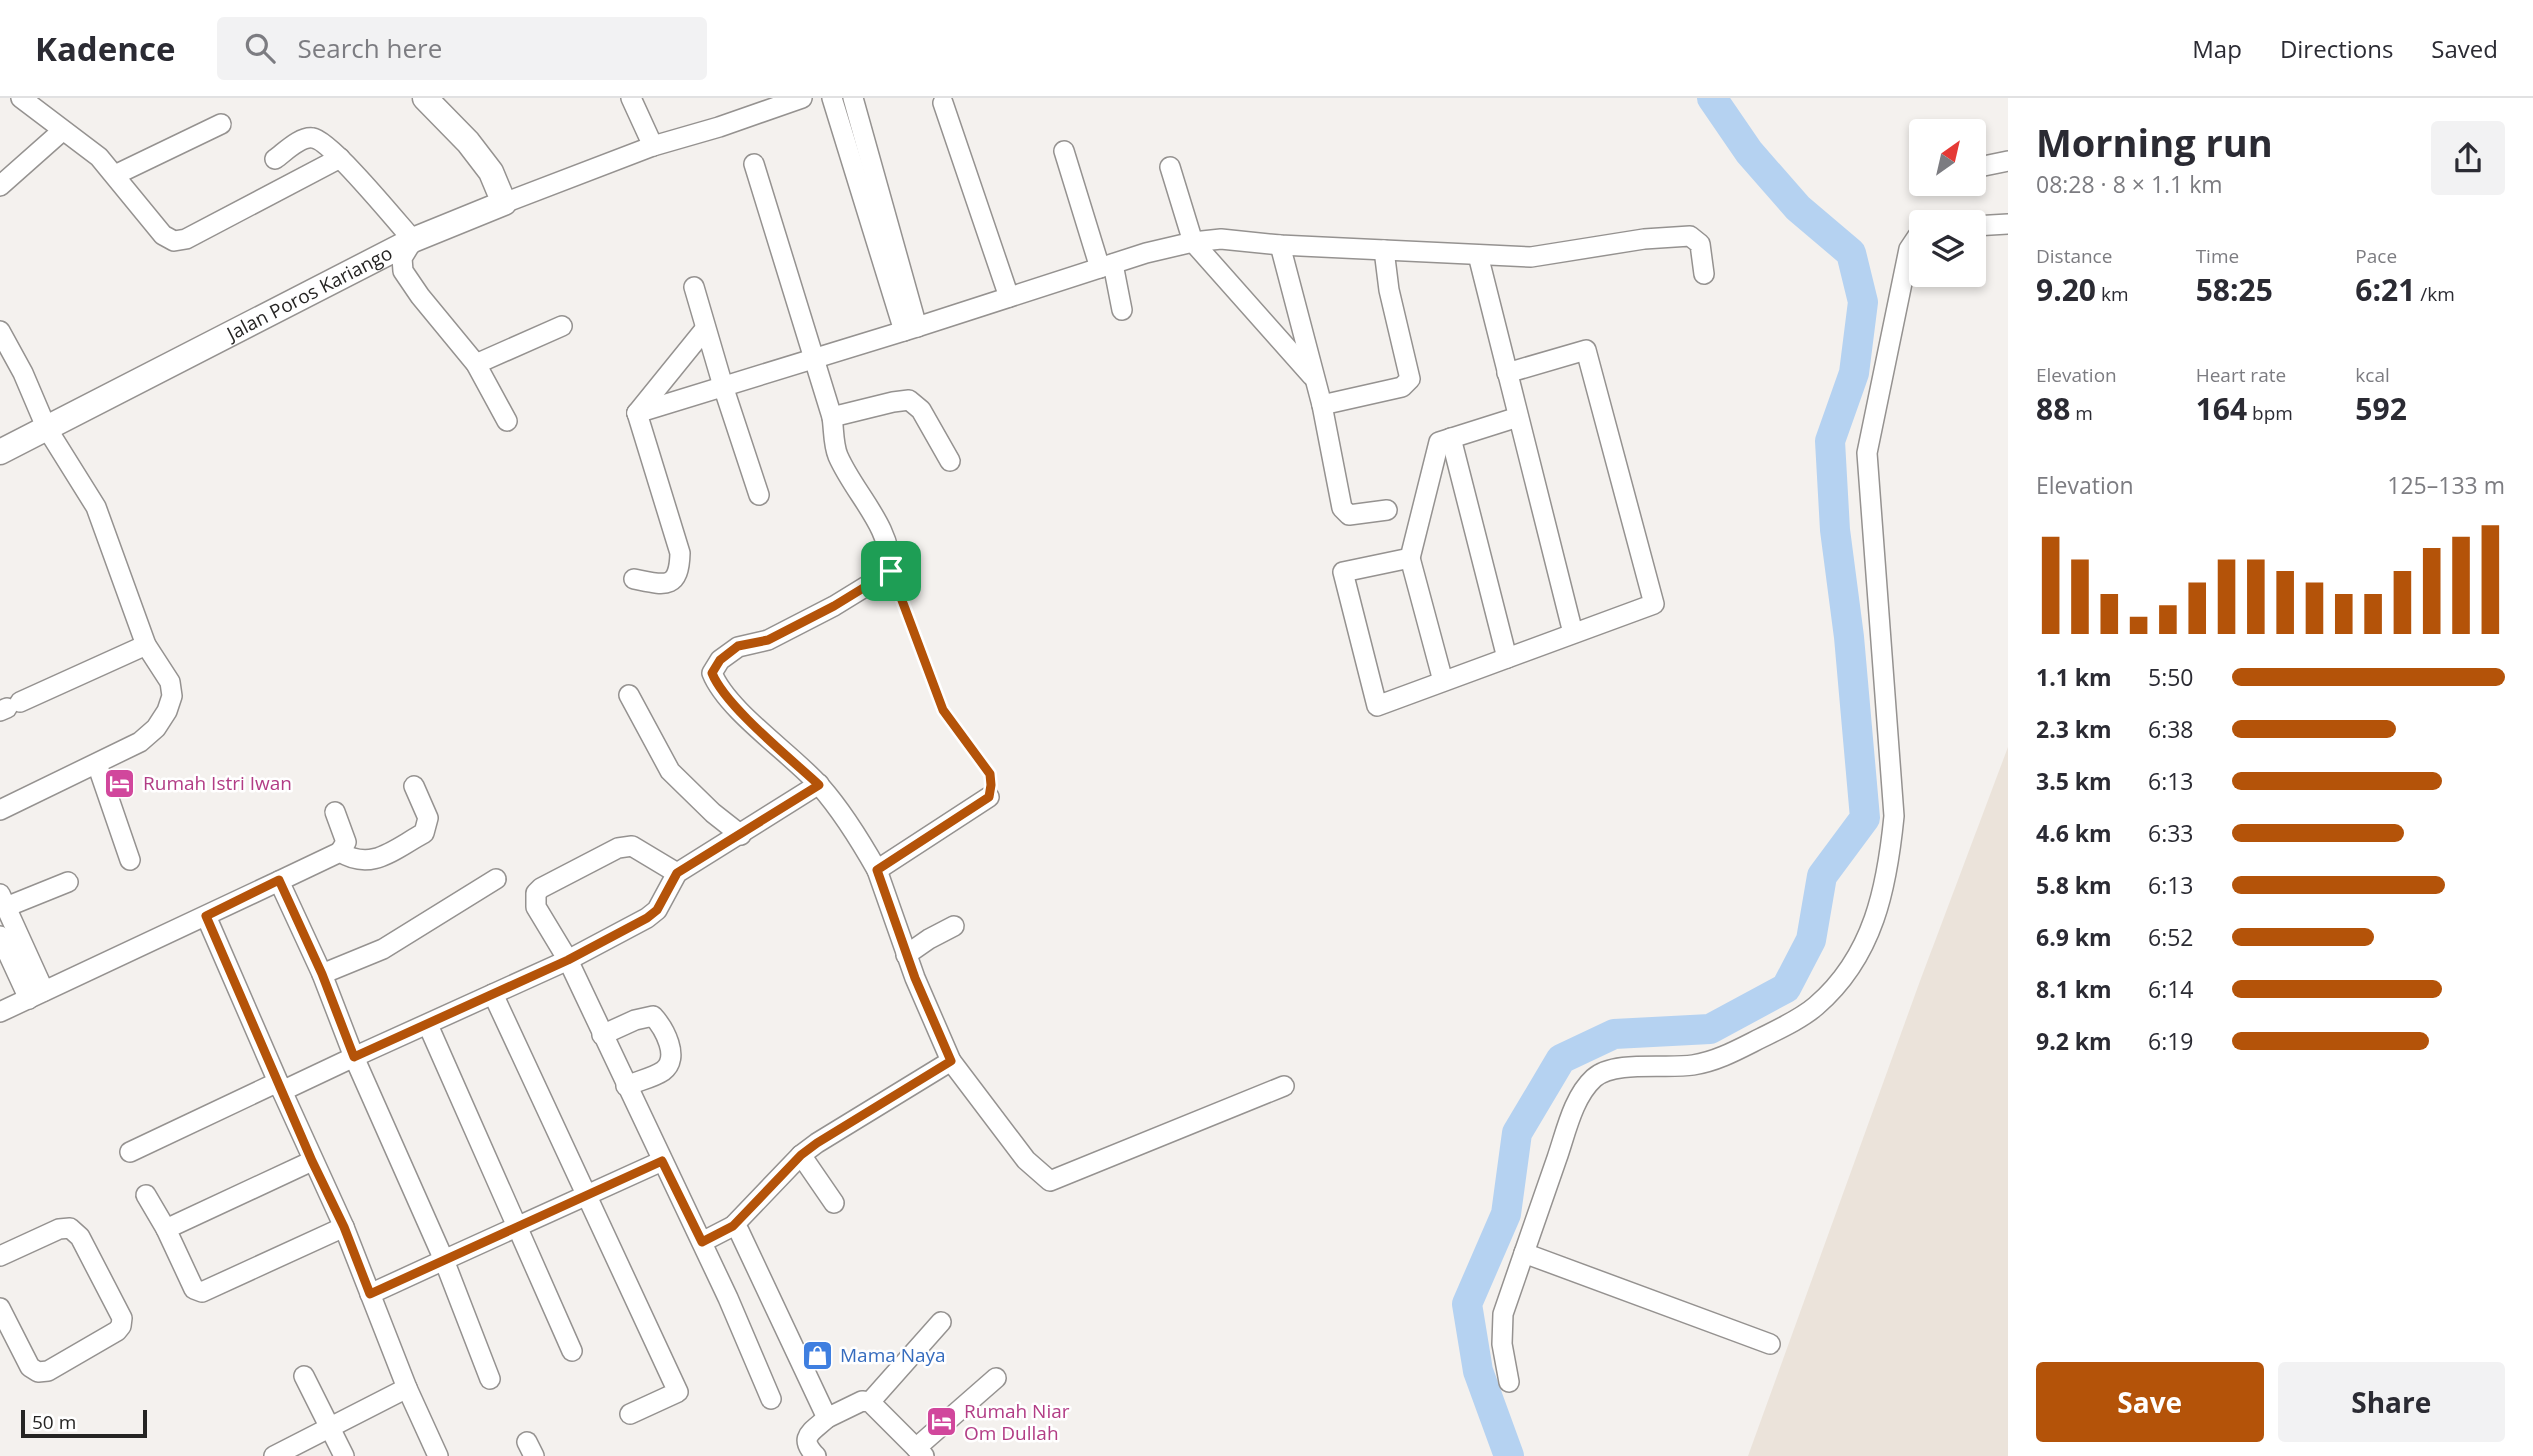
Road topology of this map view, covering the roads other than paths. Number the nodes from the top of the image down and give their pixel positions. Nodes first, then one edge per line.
1 (21, 98) edge
2 (425, 98) edge
3 (631, 98) edge
4 (802, 98) edge
5 (832, 98) edge
6 (853, 98) edge
7 (943, 103) dead end
8 (221, 124) dead end
9 (62, 131) junction
10 (653, 146) junction
11 (1063, 151) dead end
12 (340, 158) junction
13 (275, 159) dead end
14 (2008, 161) edge
15 (754, 164) dead end
16 (1986, 166) edge
17 (1170, 167) dead end
18 (115, 175) junction
19 (0, 186) edge
20 (504, 203) junction
21 (2008, 224) edge
22 (1986, 225) edge
23 (413, 240) junction
24 (1193, 242) junction
25 (1280, 245) junction
26 (1909, 249) edge
27 (1384, 250) junction
28 (1478, 255) junction
29 (1106, 266) junction
30 (1704, 274) dead end
31 (694, 288) dead end
32 (1009, 297) junction
33 (1122, 310) dead end
34 (562, 327) dead end
35 (705, 329) junction
36 (911, 329) junction
37 (0, 332) edge
38 (813, 360) junction
39 (476, 364) junction
40 (1507, 373) junction
41 (1316, 381) junction
42 (723, 386) junction
43 (1322, 405) junction
44 (637, 413) junction
45 (832, 417) junction
46 (1518, 417) junction
47 (507, 421) dead end
48 (46, 428) junction
49 (1451, 438) junction
50 (0, 452) edge
51 (950, 461) dead end
52 (759, 495) dead end
53 (1387, 510) dead end
54 (1410, 558) junction
55 (634, 579) dead end
56 (1573, 633) junction
57 (146, 645) junction
58 (1507, 658) junction
59 (1444, 681) junction
60 (629, 695) dead end
61 (9, 707) edge
62 (97, 764) junction
63 (819, 785) junction
64 (414, 786) dead end
65 (989, 797) road end
66 (0, 810) edge
67 (335, 812) dead end
68 (741, 835) junction
69 (340, 852) junction
70 (130, 860) dead end
71 (877, 870) junction
72 (677, 873) junction
73 (496, 879) dead end
74 (279, 880) junction
75 (68, 882) dead end
76 (3, 901) edge
77 (206, 916) junction
78 (954, 926) dead end
79 (0, 936) edge
80 (906, 955) junction
81 (568, 960) junction
82 (322, 974) junction
83 (494, 994) junction
84 (37, 995) junction
85 (0, 1012) edge
86 (428, 1025) junction
87 (602, 1035) junction
88 (354, 1057) junction
89 (951, 1061) junction
90 (280, 1086) junction
91 (626, 1086) junction
92 (1284, 1086) dead end
93 (130, 1152) dead end
94 (801, 1155) junction
95 (312, 1161) junction
96 (662, 1161) junction
97 (146, 1195) dead end
98 (586, 1195) junction
99 (834, 1203) dead end
100 (733, 1226) junction
101 (344, 1227) junction
102 (519, 1227) junction
103 (166, 1229) junction
104 (702, 1242) junction
105 (1524, 1253) junction
106 (0, 1256) edge
107 (444, 1260) junction
108 (370, 1294) junction
109 (0, 1308) edge
110 (941, 1322) dead end
111 (1770, 1344) dead end
112 (572, 1351) dead end
113 (304, 1376) dead end
114 (996, 1378) dead end
115 (490, 1379) dead end
116 (1509, 1382) dead end
117 (407, 1388) junction
118 (771, 1399) dead end
119 (870, 1402) junction
120 (630, 1414) dead end
121 (827, 1418) junction
122 (331, 1427) junction
123 (920, 1452) edge
124 (274, 1456) edge
125 (344, 1456) edge
126 (438, 1456) edge
127 (816, 1456) edge

1 - 9 street
2 - 20 main road
3 - 10 street
4 - 10 street
5 - 36 street
6 - 36 street
7 - 32 street
8 - 18 street
9 - 18 street
9 - 19 street
10 - 20 street
11 - 29 street
12 - 13 street
12 - 18 street
12 - 23 street
14 - 16 street
15 - 38 street
17 - 24 street
20 - 23 main road, Jalan Poros Kariango
21 - 22 street
23 - 39 street
23 - 48 main road, Jalan Poros Kariango
24 - 25 street
24 - 29 street
24 - 41 street
25 - 27 street
25 - 41 street
26 - 105 street
27 - 28 street
27 - 43 street
28 - 30 street
28 - 40 street
29 - 32 street
29 - 33 street
31 - 35 street
32 - 36 street
34 - 39 street
35 - 42 street
35 - 44 street
36 - 38 street
37 - 48 street
38 - 42 street
38 - 45 street
39 - 47 street
40 - 46 street
40 - 56 street
41 - 43 street
42 - 44 street
42 - 52 street
43 - 53 street
44 - 55 street
45 - 51 street
45 - 63 street
46 - 49 street
46 - 56 street
48 - 50 main road, Jalan Poros Kariango
48 - 57 street
49 - 54 street
49 - 58 street
54 - 59 street
54 - 59 street
56 - 58 street
57 - 61 street
57 - 62 street
58 - 59 street
60 - 68 street
62 - 66 street
62 - 70 street
63 - 68 street
63 - 71 street
64 - 69 street
65 - 71 street
67 - 69 street
68 - 72 street
69 - 74 street
71 - 80 street
72 - 81 street
72 - 81 street
73 - 82 street
74 - 77 street
74 - 82 street
75 - 76 street
76 - 84 street
77 - 84 street
77 - 90 street
78 - 80 street
79 - 84 street
80 - 89 street
81 - 83 street
81 - 87 street
82 - 88 street
83 - 86 street
83 - 98 street
84 - 85 street
86 - 88 street
86 - 102 street
87 - 91 street
87 - 91 street
88 - 90 street
88 - 107 street
89 - 92 street
89 - 94 street
90 - 93 street
90 - 95 street
91 - 96 street
94 - 99 street
94 - 100 street
95 - 101 street
95 - 103 street
96 - 98 street
96 - 104 street
97 - 103 street
98 - 102 street
98 - 120 street
100 - 104 street
100 - 121 street
101 - 103 street
101 - 108 street
102 - 107 street
102 - 112 street
104 - 118 street
105 - 111 street
105 - 116 street
106 - 109 street
107 - 108 street
107 - 115 street
108 - 117 street
110 - 119 street
113 - 122 street
114 - 123 street
117 - 122 street
117 - 126 street
119 - 121 street
119 - 123 street
121 - 127 street
122 - 124 street
122 - 125 street

